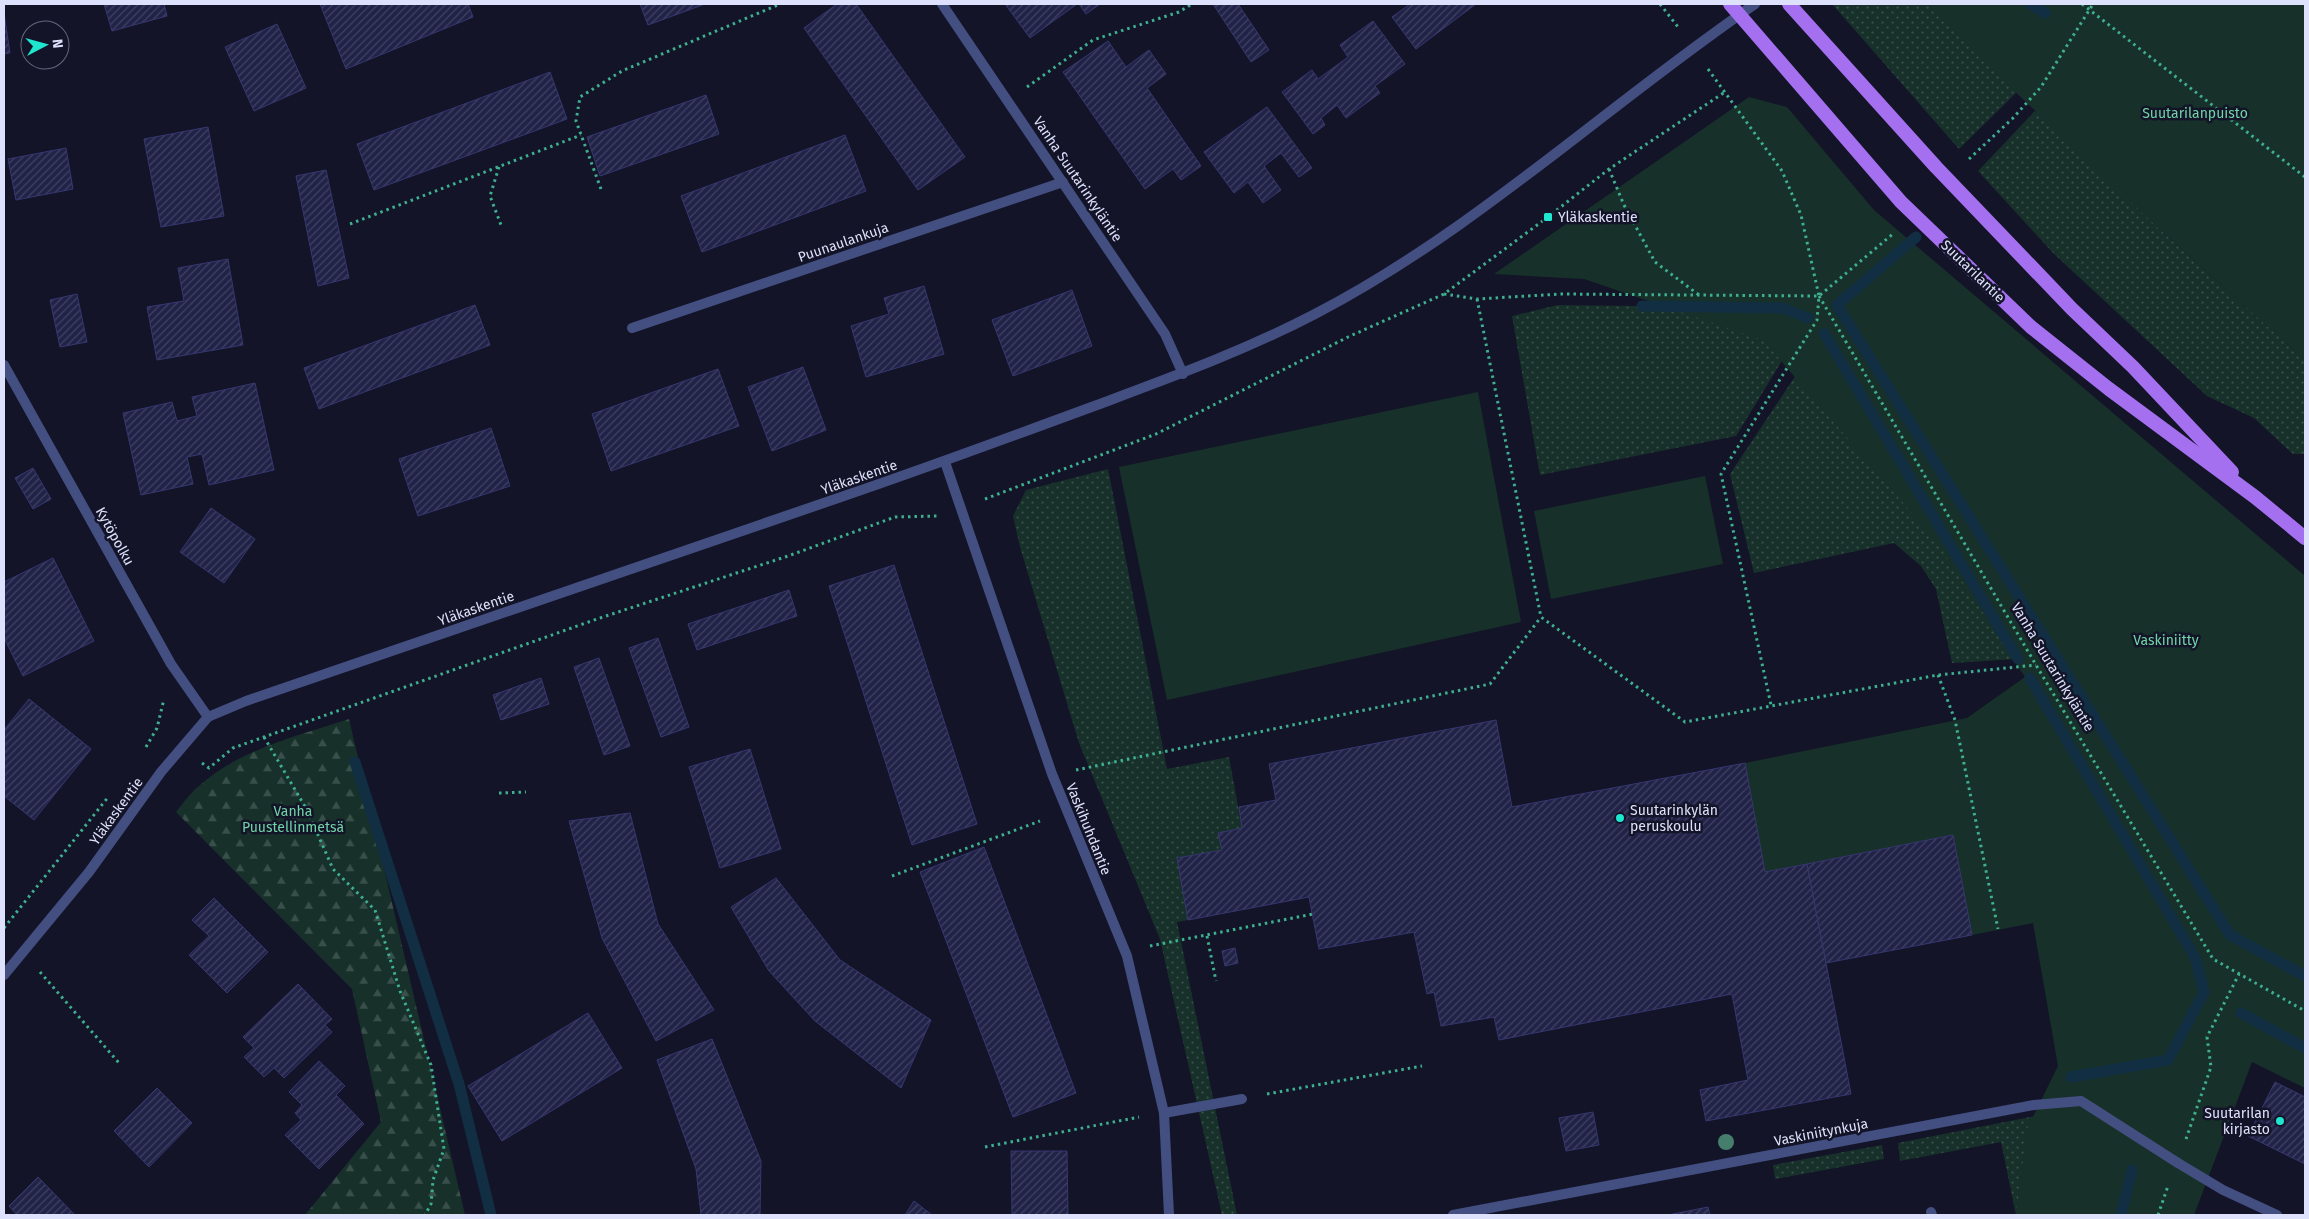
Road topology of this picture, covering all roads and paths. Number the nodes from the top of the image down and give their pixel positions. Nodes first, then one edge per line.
1 (780, 4) edge
2 (942, 4) edge
3 (1192, 4) edge
4 (1755, 4) edge
5 (1789, 4) edge
6 (2082, 4) edge
7 (2093, 4) edge
8 (1734, 9) edge
9 (2090, 10) junction
10 (1725, 92) dead end
11 (1007, 100) junction
12 (581, 135) junction
13 (1969, 159) dead end
14 (499, 166) junction
15 (1609, 169) dead end
16 (2305, 177) edge
17 (1063, 182) junction
18 (601, 189) dead end
19 (350, 224) dead end
20 (501, 225) dead end
21 (1898, 229) dead end
22 (1444, 294) dead end
23 (1700, 296) junction
24 (1819, 296) junction
25 (1477, 300) junction
26 (632, 328) dead end
27 (4, 364) edge
28 (1183, 374) junction
29 (945, 462) junction
30 (2255, 496) junction
31 (2305, 538) edge
32 (1541, 617) junction
33 (2036, 665) junction
34 (1938, 675) junction
35 (182, 680) junction
36 (1770, 705) junction
37 (208, 717) junction
38 (264, 737) dead end
39 (145, 748) dead end
40 (1079, 769) dead end
41 (526, 792) dead end
42 (111, 793) dead end
43 (498, 793) dead end
44 (1040, 822) dead end
45 (892, 876) dead end
46 (1313, 914) dead end
47 (4, 928) edge
48 (1998, 929) dead end
49 (1207, 936) junction
50 (1149, 946) dead end
51 (23, 954) junction
52 (2239, 974) junction
53 (4, 975) edge
54 (1216, 982) dead end
55 (2305, 1011) edge
56 (119, 1063) dead end
57 (1422, 1066) dead end
58 (1242, 1099) joint
59 (1164, 1113) junction
60 (1135, 1118) dead end
61 (985, 1147) dead end
62 (2178, 1163) junction
63 (425, 1215) edge
64 (1169, 1215) edge
65 (1453, 1215) edge
66 (2158, 1215) edge
67 (2277, 1215) edge

1 - 12 path
2 - 11 street, Vanha Suutarinkyläntie
3 - 11 path
4 - 8 street, Yläkaskentie
5 - 30 main road, Suutarilantie
6 - 9 path
7 - 9 path
8 - 28 street, Yläkaskentie
8 - 30 main road, Suutarilantie
9 - 13 path
9 - 16 path
10 - 24 path
11 - 17 street, Vanha Suutarinkyläntie
12 - 14 path
12 - 18 path
14 - 19 path
14 - 20 path
15 - 23 path
17 - 26 street, Puunaulankuja
17 - 28 street, Vanha Suutarinkyläntie
21 - 24 path
22 - 25 path
23 - 24 path
23 - 25 path
24 - 33 path, Vanha Suutarinkyläntie
24 - 36 path
25 - 32 path
27 - 35 street, Kytöpolku
28 - 29 street, Yläkaskentie
29 - 37 street, Yläkaskentie
29 - 59 street, Vaskihuhdantie
30 - 31 main road, Suutarilantie
32 - 36 path
32 - 40 path
33 - 34 path
33 - 52 path, Vanha Suutarinkyläntie
34 - 36 path
34 - 48 path
35 - 37 street, Kytöpolku
35 - 39 path
37 - 51 street, Yläkaskentie
38 - 63 path
41 - 43 path
42 - 47 path
44 - 45 path
46 - 49 path
49 - 50 path
49 - 54 path
51 - 53 street, Yläkaskentie
51 - 56 path
52 - 55 path, Vanha Suutarinkyläntie
52 - 62 path
57 - 58 path
58 - 59 street
59 - 64 street, Vaskihuhdantie
60 - 61 path
62 - 65 street, Vaskiniitynkuja
62 - 66 path
62 - 67 street, Vaskiniitynkuja

